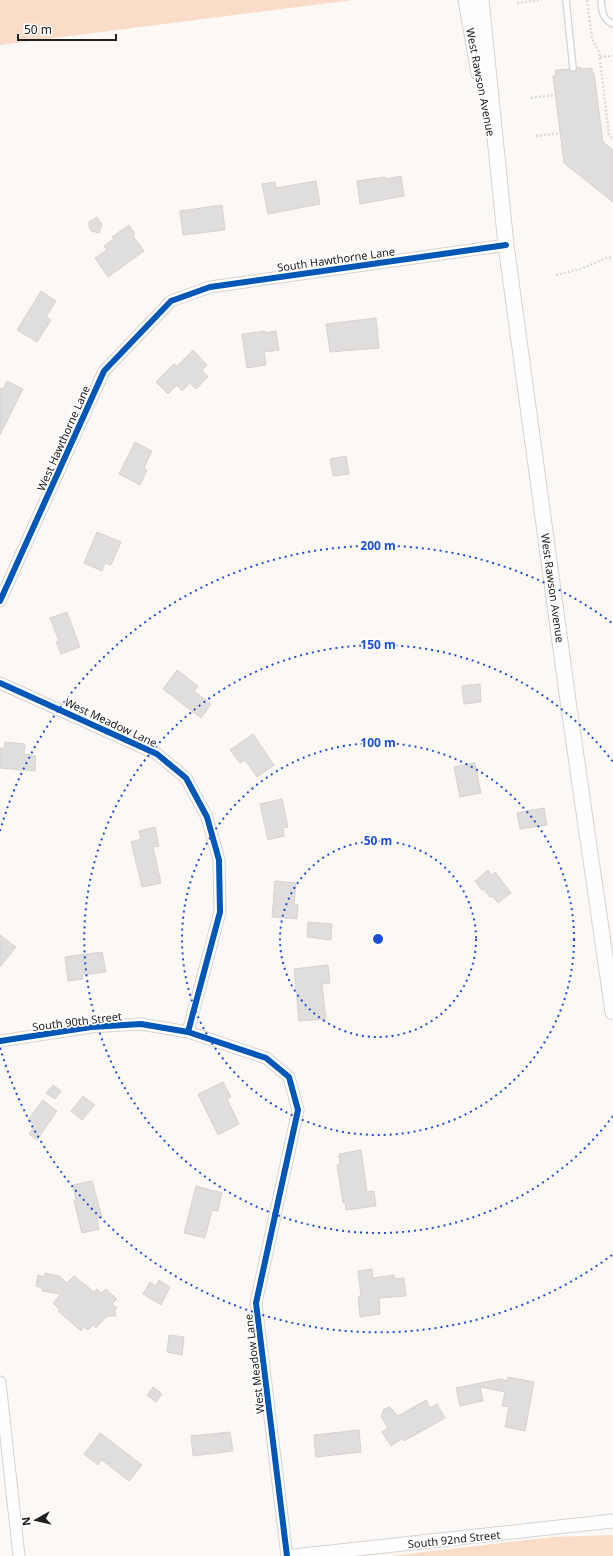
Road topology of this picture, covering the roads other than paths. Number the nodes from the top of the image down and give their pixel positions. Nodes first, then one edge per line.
1 (466, 0) edge
2 (481, 0) edge
3 (566, 0) edge
4 (601, 0) edge
5 (613, 24) edge
6 (573, 68) dead end
7 (497, 164) junction
8 (506, 245) junction
9 (171, 301) joint
10 (0, 601) edge
11 (0, 683) edge
12 (613, 1012) edge
13 (188, 1032) junction
14 (0, 1041) edge
15 (289, 1077) joint
16 (0, 1382) edge
17 (613, 1521) edge
18 (19, 1556) edge
19 (287, 1556) edge
20 (294, 1556) edge

1 - 7 main road, West Rawson Avenue
2 - 7 main road, West Rawson Avenue
3 - 6 lane
4 - 5 lane
7 - 8 main road, West Rawson Avenue
8 - 9 street, South Hawthorne Lane
8 - 12 main road, West Rawson Avenue
9 - 10 street, West Hawthorne Lane
11 - 13 street, West Meadow Lane
13 - 14 street, South 90th Street
13 - 15 street, South 90th Street
15 - 19 street, West Meadow Lane
16 - 18 street
17 - 20 street, South 92nd Street

